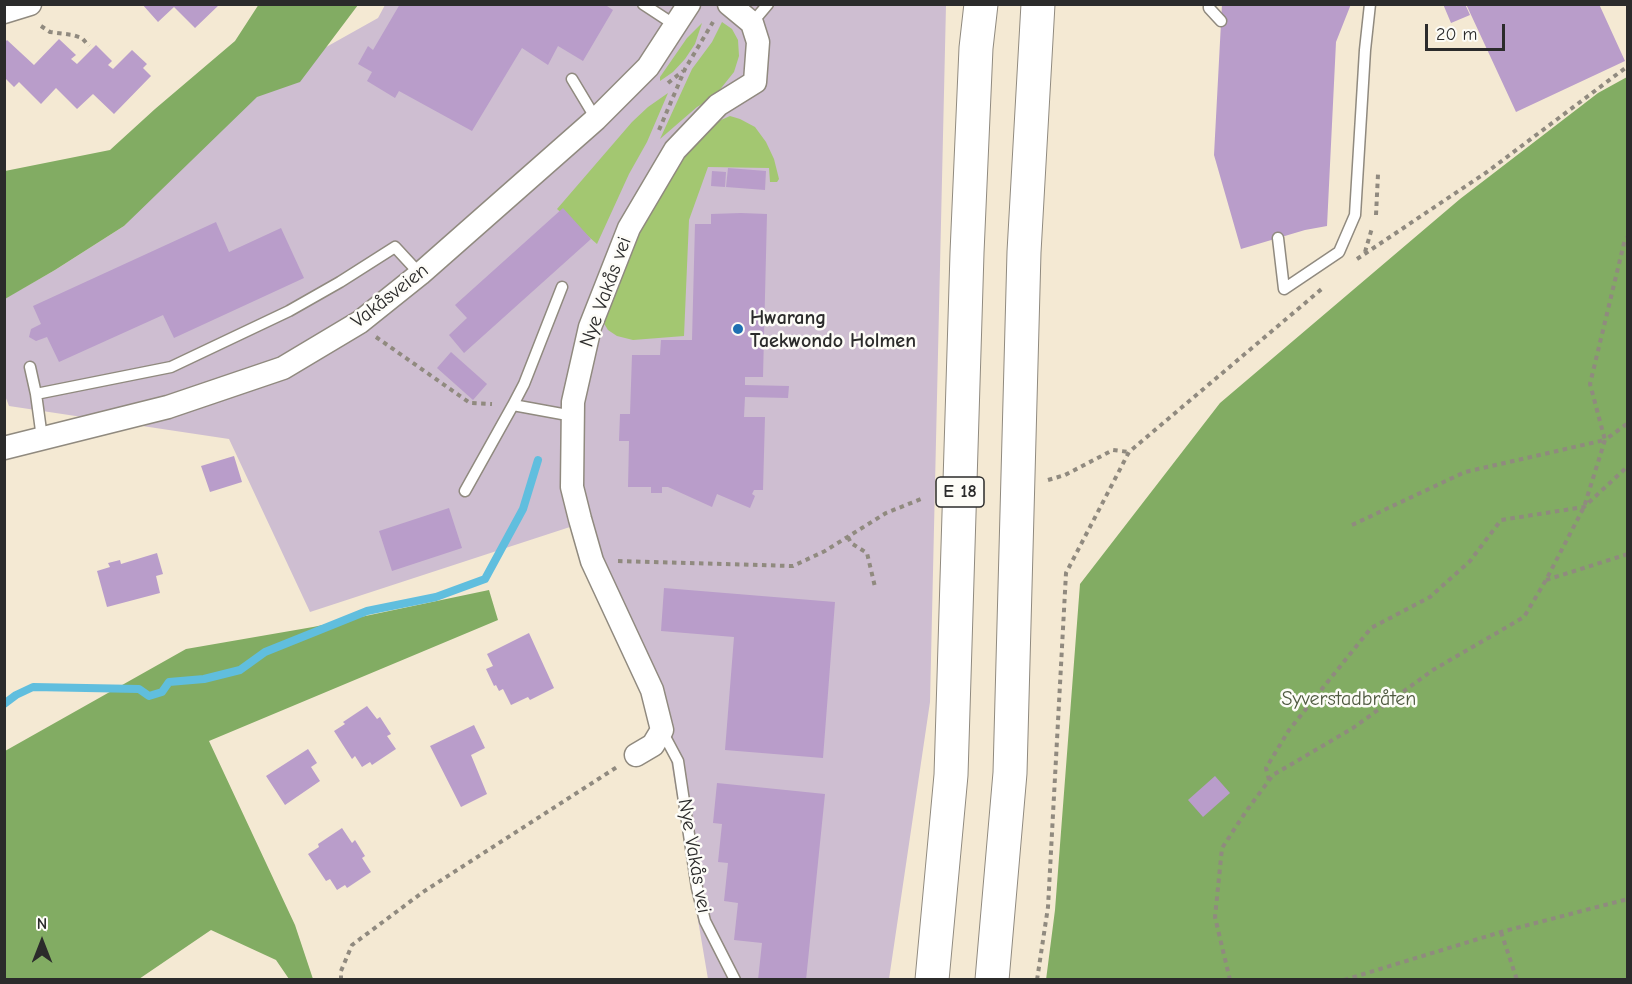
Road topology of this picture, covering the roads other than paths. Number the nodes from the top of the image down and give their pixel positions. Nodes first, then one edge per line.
1 (30, 4) edge
2 (642, 4) edge
3 (689, 4) edge
4 (729, 4) edge
5 (768, 4) edge
6 (981, 4) edge
7 (1038, 4) edge
8 (1209, 4) edge
9 (1370, 4) edge
10 (4, 12) edge
11 (1221, 21) dead end
12 (752, 23) junction
13 (675, 25) junction
14 (572, 79) dead end
15 (596, 119) junction
16 (1278, 238) dead end
17 (420, 274) junction
18 (562, 287) dead end
19 (30, 367) dead end
20 (36, 394) junction
21 (513, 405) junction
22 (573, 416) junction
23 (42, 438) junction
24 (4, 448) edge
25 (465, 490) dead end
26 (662, 730) junction
27 (636, 755) road end
28 (735, 980) edge
29 (932, 980) edge
30 (992, 980) edge

1 - 10 street
2 - 13 lane
3 - 13 street, Vakåsveien
4 - 12 street
5 - 12 lane
6 - 29 highway, E 18
7 - 30 highway
8 - 11 lane
9 - 16 lane
12 - 22 street, Nye Vakås vei
13 - 15 street, Vakåsveien
14 - 15 lane
15 - 17 street, Vakåsveien
17 - 20 lane
17 - 23 street, Vakåsveien
18 - 21 lane
19 - 20 lane
20 - 23 lane
21 - 22 lane
21 - 25 lane
22 - 26 street, Nye Vakås vei
23 - 24 street, Vakåsveien
26 - 27 street
26 - 28 lane, Nye Vakås vei

